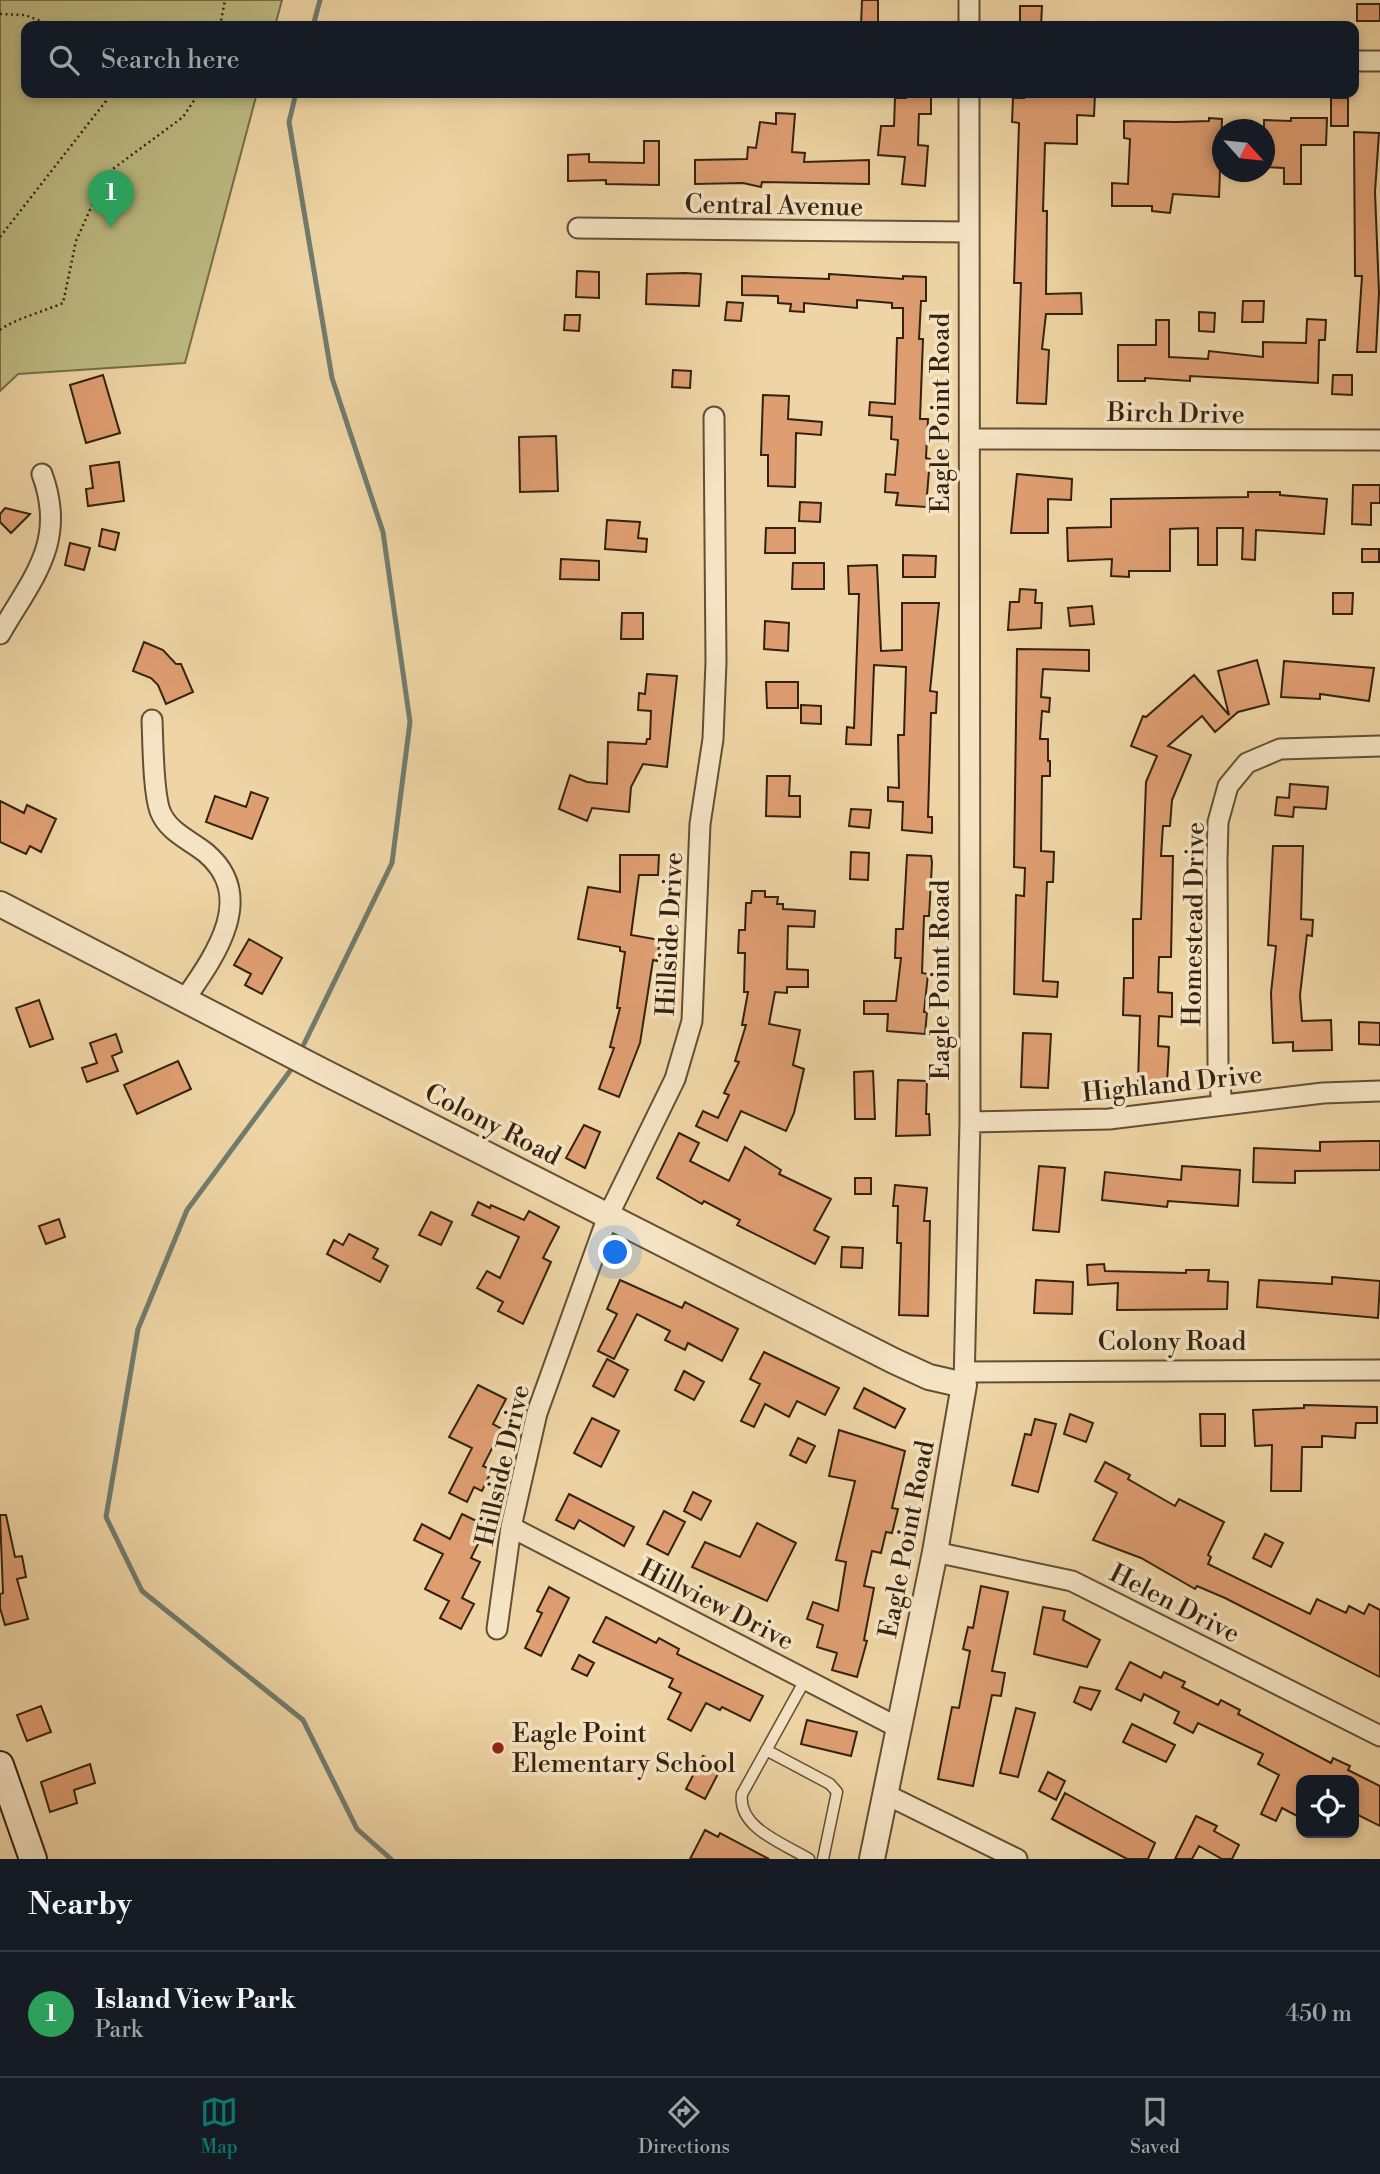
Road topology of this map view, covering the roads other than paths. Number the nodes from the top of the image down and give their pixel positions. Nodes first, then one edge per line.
1 (968, 0) edge
2 (969, 21) edge
3 (1359, 61) edge
4 (1380, 61) edge
5 (969, 98) edge
6 (578, 228) dead end
7 (969, 232) junction
8 (714, 417) dead end
9 (970, 439) junction
10 (1380, 440) edge
11 (42, 474) dead end
12 (0, 635) edge
13 (152, 720) dead end
14 (1380, 746) edge
15 (0, 904) edge
16 (185, 999) junction
17 (1380, 1091) edge
18 (1222, 1105) junction
19 (970, 1122) junction
20 (608, 1216) junction
21 (1380, 1370) edge
22 (964, 1379) junction
23 (511, 1527) junction
24 (934, 1552) junction
25 (496, 1629) dead end
26 (805, 1679) junction
27 (899, 1728) junction
28 (1380, 1736) edge
29 (766, 1750) junction
30 (0, 1765) edge
31 (885, 1794) junction
32 (33, 1859) edge
33 (809, 1859) edge
34 (823, 1859) edge
35 (873, 1859) edge
36 (1017, 1859) edge

1 - 2 street
3 - 4 street
5 - 7 street, Eagle Point Road
6 - 7 street, Central Avenue
7 - 9 street, Eagle Point Road
8 - 20 street, Hillside Drive
9 - 10 street, Birch Drive
9 - 19 street, Eagle Point Road
11 - 12 street
13 - 16 street
14 - 18 street, Homestead Drive
15 - 16 street, Colony Road
16 - 20 street, Colony Road
17 - 18 street, Highland Drive
18 - 19 street, Highland Drive
19 - 22 street, Eagle Point Road
20 - 22 street, Colony Road
20 - 23 street, Hillside Drive
21 - 22 street, Colony Road
22 - 24 street, Eagle Point Road
23 - 25 street, Hillside Drive
23 - 26 street, Hillview Drive
24 - 27 street, Eagle Point Road
24 - 28 street, Helen Drive
26 - 27 street, Hillview Drive
26 - 29 lane
27 - 31 street, Eagle Point Road
29 - 33 lane
29 - 34 lane
30 - 32 main road
31 - 35 street, Eagle Point Road
31 - 36 street

